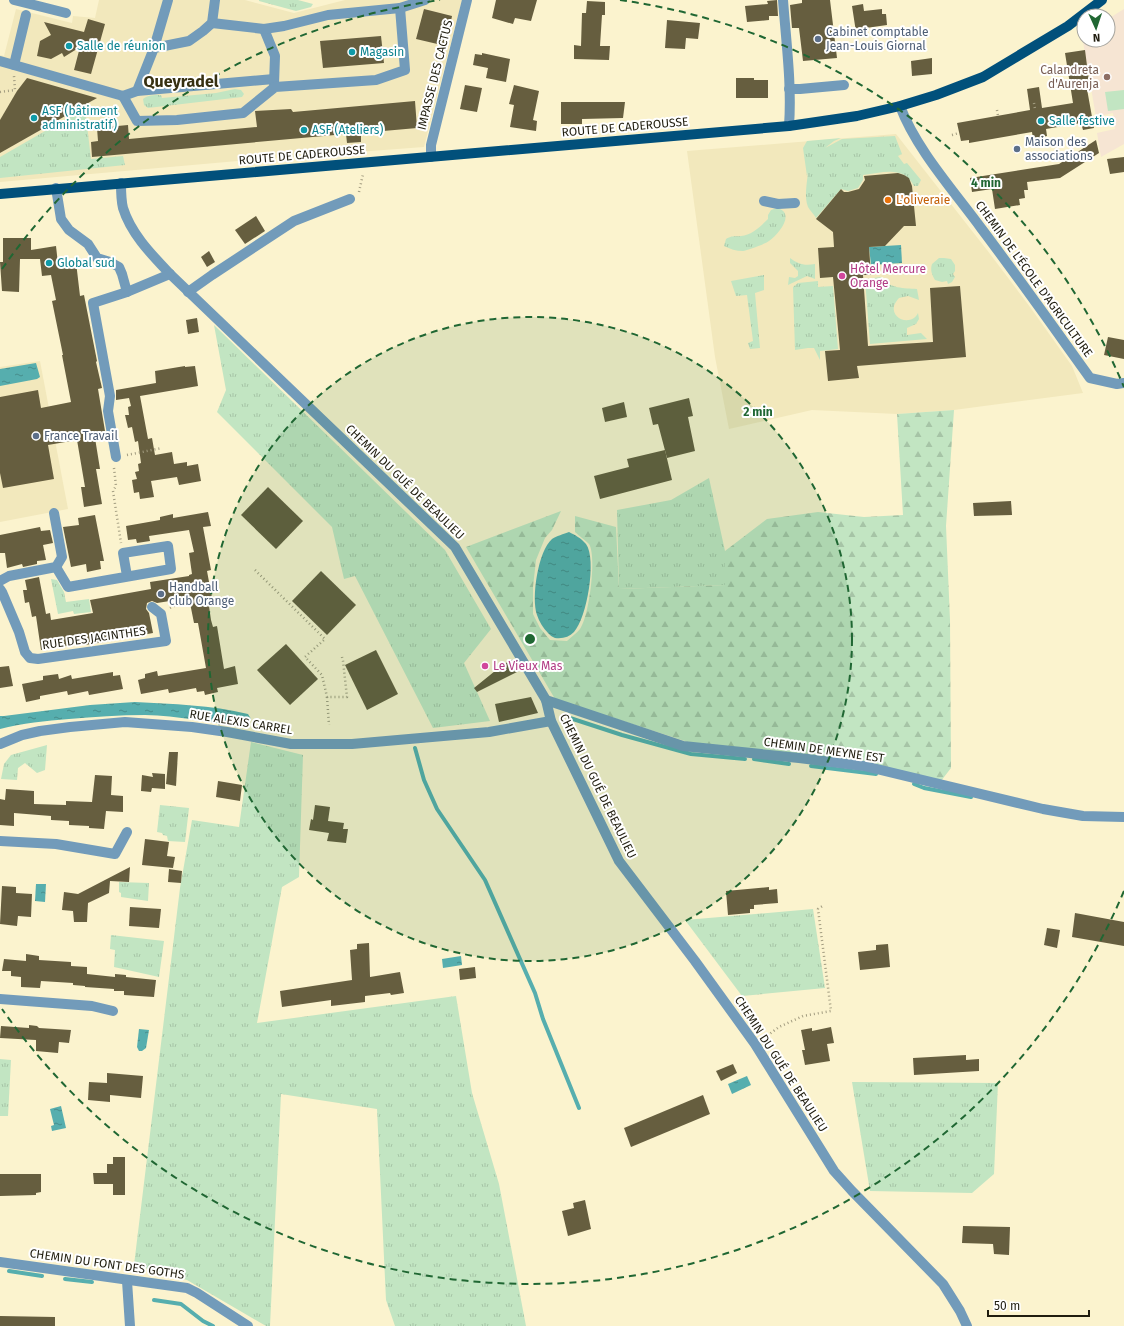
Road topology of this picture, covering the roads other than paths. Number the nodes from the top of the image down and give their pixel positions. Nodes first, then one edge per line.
1 (14, 0) edge
2 (168, 0) edge
3 (215, 0) edge
4 (425, 0) edge
5 (467, 0) edge
6 (783, 0) edge
7 (1102, 0) edge
8 (400, 8) junction
9 (66, 13) dead end
10 (26, 15) dead end
11 (212, 22) junction
12 (264, 28) junction
13 (154, 48) junction
14 (0, 61) edge
15 (14, 65) junction
16 (274, 83) junction
17 (844, 85) dead end
18 (789, 89) junction
19 (137, 91) junction
20 (123, 96) junction
21 (900, 106) junction
22 (789, 126) junction
23 (431, 157) junction
24 (121, 183) junction
25 (56, 188) junction
26 (0, 194) edge
27 (350, 199) road end
28 (764, 201) dead end
29 (795, 203) dead end
30 (170, 274) junction
31 (127, 292) junction
32 (188, 292) junction
33 (1124, 383) edge
34 (116, 457) road end
35 (54, 513) dead end
36 (56, 567) junction
37 (127, 576) junction
38 (0, 581) edge
39 (0, 589) edge
40 (152, 607) dead end
41 (546, 700) junction
42 (551, 721) junction
43 (0, 744) edge
44 (1124, 817) edge
45 (127, 832) dead end
46 (0, 841) edge
47 (0, 999) edge
48 (113, 1011) dead end
49 (0, 1262) edge
50 (127, 1281) junction
51 (130, 1326) edge
52 (248, 1326) edge
53 (966, 1326) edge

1 - 9 street
2 - 13 street
3 - 11 street
4 - 8 street
5 - 23 street, IMPASSE DES CACTUS
6 - 18 street
7 - 21 main road, ROUTE DE CADEROUSSE
8 - 12 street
8 - 16 street
10 - 15 street
11 - 12 street
11 - 13 street
12 - 16 street
13 - 19 street
14 - 15 street
15 - 20 street
16 - 19 street
16 - 20 street
17 - 18 street
18 - 22 street
19 - 20 street
21 - 22 main road, ROUTE DE CADEROUSSE
21 - 33 street, CHEMIN DE L'ÉCOLE D'AGRICULTURE
22 - 23 main road, ROUTE DE CADEROUSSE
23 - 24 main road, ROUTE DE CADEROUSSE
24 - 25 main road, ROUTE DE CADEROUSSE
24 - 30 street, CHEMIN DU GUÉ DE BEAULIEU
25 - 26 main road, ROUTE DE CADEROUSSE
25 - 31 street
27 - 32 street
28 - 29 street
30 - 31 street
30 - 32 street, CHEMIN DU GUÉ DE BEAULIEU
31 - 34 street
32 - 41 street, CHEMIN DU GUÉ DE BEAULIEU
35 - 36 street
36 - 37 street
36 - 38 street
37 - 37 street
39 - 40 street, RUE DES JACINTHES
41 - 42 street, CHEMIN DU GUÉ DE BEAULIEU
41 - 44 street, CHEMIN DE MEYNE EST
42 - 43 street, RUE ALEXIS CARREL
42 - 53 street, CHEMIN DU GUÉ DE BEAULIEU
45 - 46 street
47 - 48 street
49 - 50 street, CHEMIN DU FONT DES GOTHS
50 - 51 street
50 - 52 street, CHEMIN DU FONT DES GOTHS

